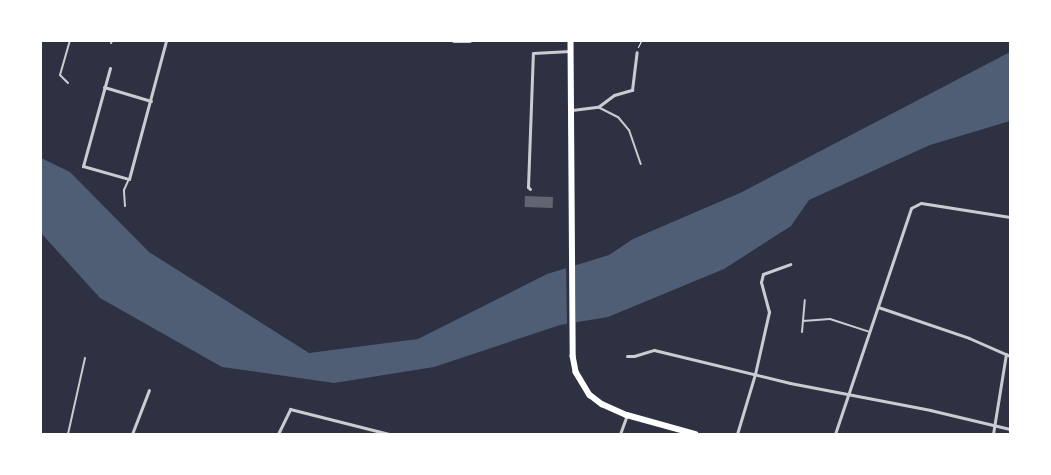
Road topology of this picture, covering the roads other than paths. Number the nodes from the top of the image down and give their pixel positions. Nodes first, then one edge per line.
1 (70, 41) edge
2 (166, 41) edge
3 (454, 41) edge
4 (470, 41) edge
5 (571, 41) edge
6 (571, 51) junction
7 (637, 52) dead end
8 (110, 68) dead end
9 (68, 83) dead end
10 (104, 87) junction
11 (151, 101) junction
12 (598, 107) junction
13 (572, 110) junction
14 (641, 164) dead end
15 (129, 179) junction
16 (530, 189) dead end
17 (125, 206) dead end
18 (1010, 217) edge
19 (790, 264) dead end
20 (805, 300) dead end
21 (878, 307) junction
22 (803, 321) junction
23 (802, 332) dead end
24 (870, 332) junction
25 (1008, 355) edge
26 (627, 356) dead end
27 (85, 358) dead end
28 (755, 374) junction
29 (149, 390) dead end
30 (849, 396) junction
31 (627, 415) junction
32 (995, 425) junction
33 (1010, 429) edge
34 (68, 434) edge
35 (132, 434) edge
36 (278, 434) edge
37 (389, 434) edge
38 (620, 434) edge
39 (694, 434) edge
40 (737, 434) edge
41 (835, 434) edge
42 (994, 434) edge

1 - 9 lane
2 - 11 street
3 - 4 street
5 - 6 highway
6 - 13 highway
6 - 16 street
7 - 12 street
8 - 10 street
10 - 11 street
10 - 15 street
11 - 15 street
12 - 13 street
12 - 14 lane
13 - 31 highway
15 - 17 lane
18 - 21 street
19 - 28 street
20 - 22 lane
21 - 24 street
21 - 25 street
22 - 23 lane
22 - 24 lane
24 - 30 street
25 - 32 street
26 - 28 street
27 - 34 lane
28 - 30 street
28 - 40 street
29 - 35 street
30 - 32 street
30 - 41 street
31 - 38 street
31 - 39 highway
32 - 33 street
32 - 42 street
36 - 37 street

